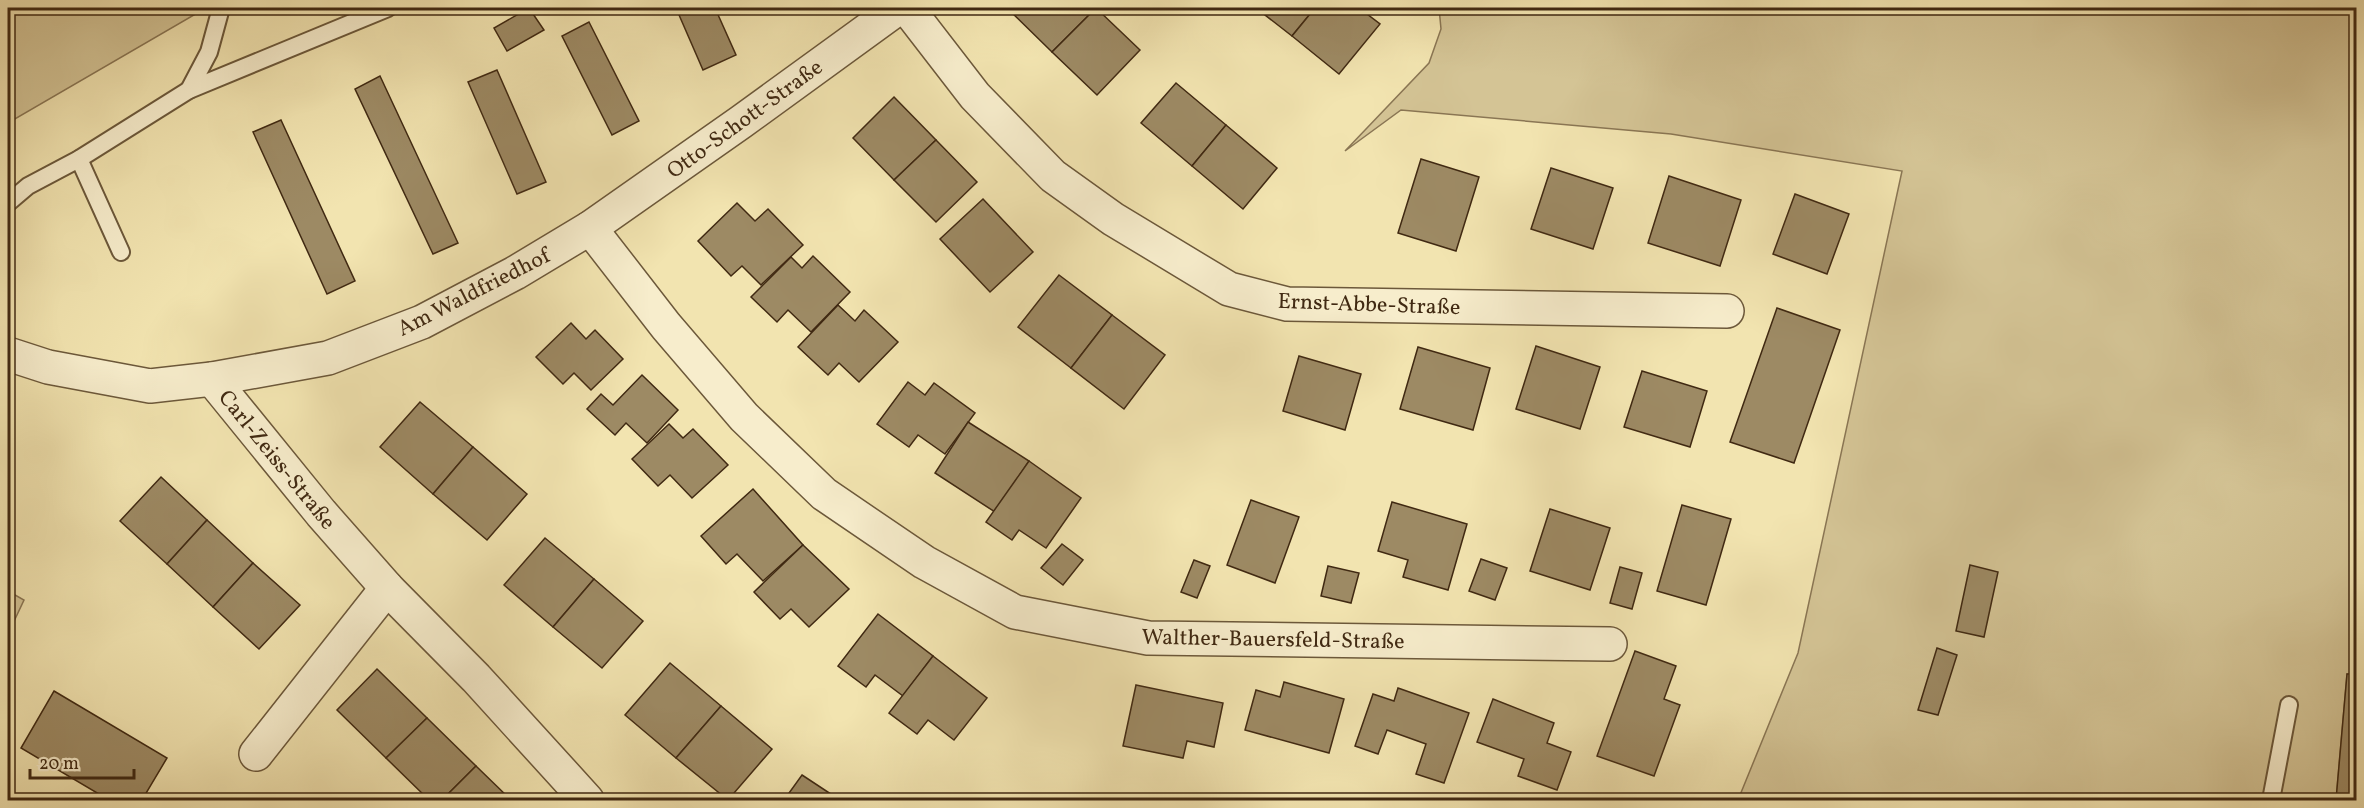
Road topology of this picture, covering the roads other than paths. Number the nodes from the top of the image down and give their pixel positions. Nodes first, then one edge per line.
1 (221, 8) edge
2 (388, 8) edge
3 (898, 8) edge
4 (907, 8) edge
5 (189, 90) junction
6 (79, 159) junction
7 (8, 203) edge
8 (590, 228) junction
9 (121, 252) dead end
10 (1727, 311) dead end
11 (8, 354) edge
12 (213, 379) junction
13 (387, 588) junction
14 (1610, 644) dead end
15 (2289, 705) dead end
16 (256, 754) dead end
17 (586, 800) edge
18 (2271, 801) edge

1 - 5 lane
2 - 5 lane
3 - 8 street, Otto-Schott-Straße
4 - 10 street, Ernst-Abbe-Straße
5 - 6 lane
6 - 7 lane
6 - 9 lane
8 - 12 street, Am Waldfriedhof
8 - 14 street, Walther-Bauersfeld-Straße
11 - 12 street, Carl-Zeiss-Straße
12 - 13 street, Carl-Zeiss-Straße
13 - 16 street
13 - 17 street, Carl-Zeiss-Straße
15 - 18 lane

